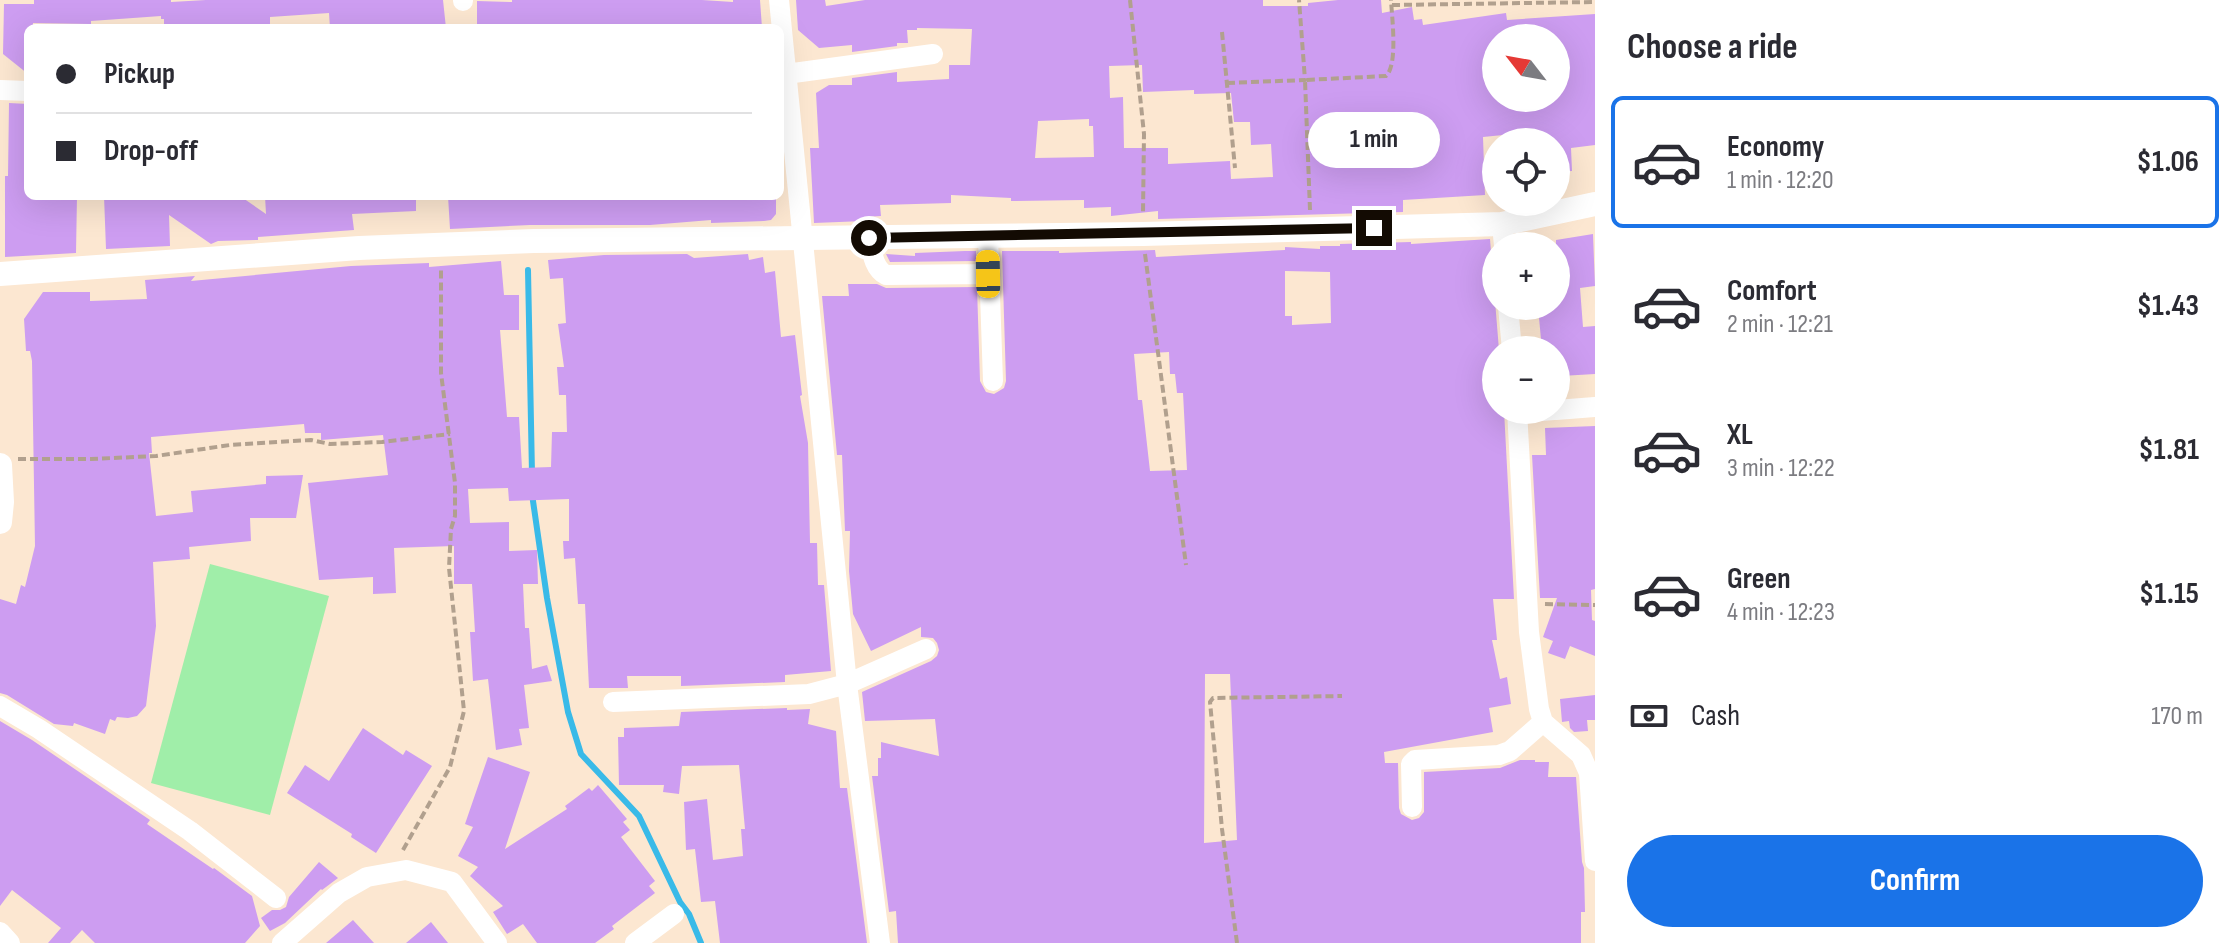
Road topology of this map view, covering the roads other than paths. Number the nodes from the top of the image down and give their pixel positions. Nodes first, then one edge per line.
1 (779, 0) edge
2 (781, 24) edge
3 (784, 53) edge
4 (933, 54) dead end
5 (786, 74) junction
6 (0, 90) edge
7 (24, 91) edge
8 (1595, 204) edge
9 (1512, 232) edge
10 (1482, 234) edge
11 (988, 236) junction
12 (869, 238) junction
13 (803, 239) junction
14 (0, 274) edge
15 (988, 274) junction
16 (993, 381) dead end
17 (1595, 407) edge
18 (1570, 409) edge
19 (1518, 424) edge
20 (8, 462) edge
21 (0, 522) edge
22 (926, 649) dead end
23 (847, 684) junction
24 (613, 702) dead end
25 (0, 706) edge
26 (1543, 722) junction
27 (1412, 807) dead end
28 (1595, 861) edge
29 (276, 898) dead end
30 (674, 914) dead end
31 (0, 932) edge
32 (10, 943) edge
33 (282, 943) edge
34 (497, 943) edge
35 (635, 943) edge
36 (880, 943) edge

1 - 2 street
3 - 5 street
4 - 5 street
5 - 13 street
6 - 7 street
8 - 9 street
10 - 11 street
11 - 12 street
11 - 15 street
12 - 13 street
12 - 15 street
13 - 14 street
13 - 23 street
15 - 16 street
17 - 18 street
19 - 26 street
20 - 21 street
22 - 23 street
23 - 24 street
23 - 36 street
25 - 29 street
26 - 27 street
26 - 28 street
30 - 35 street
31 - 32 street
33 - 34 street

